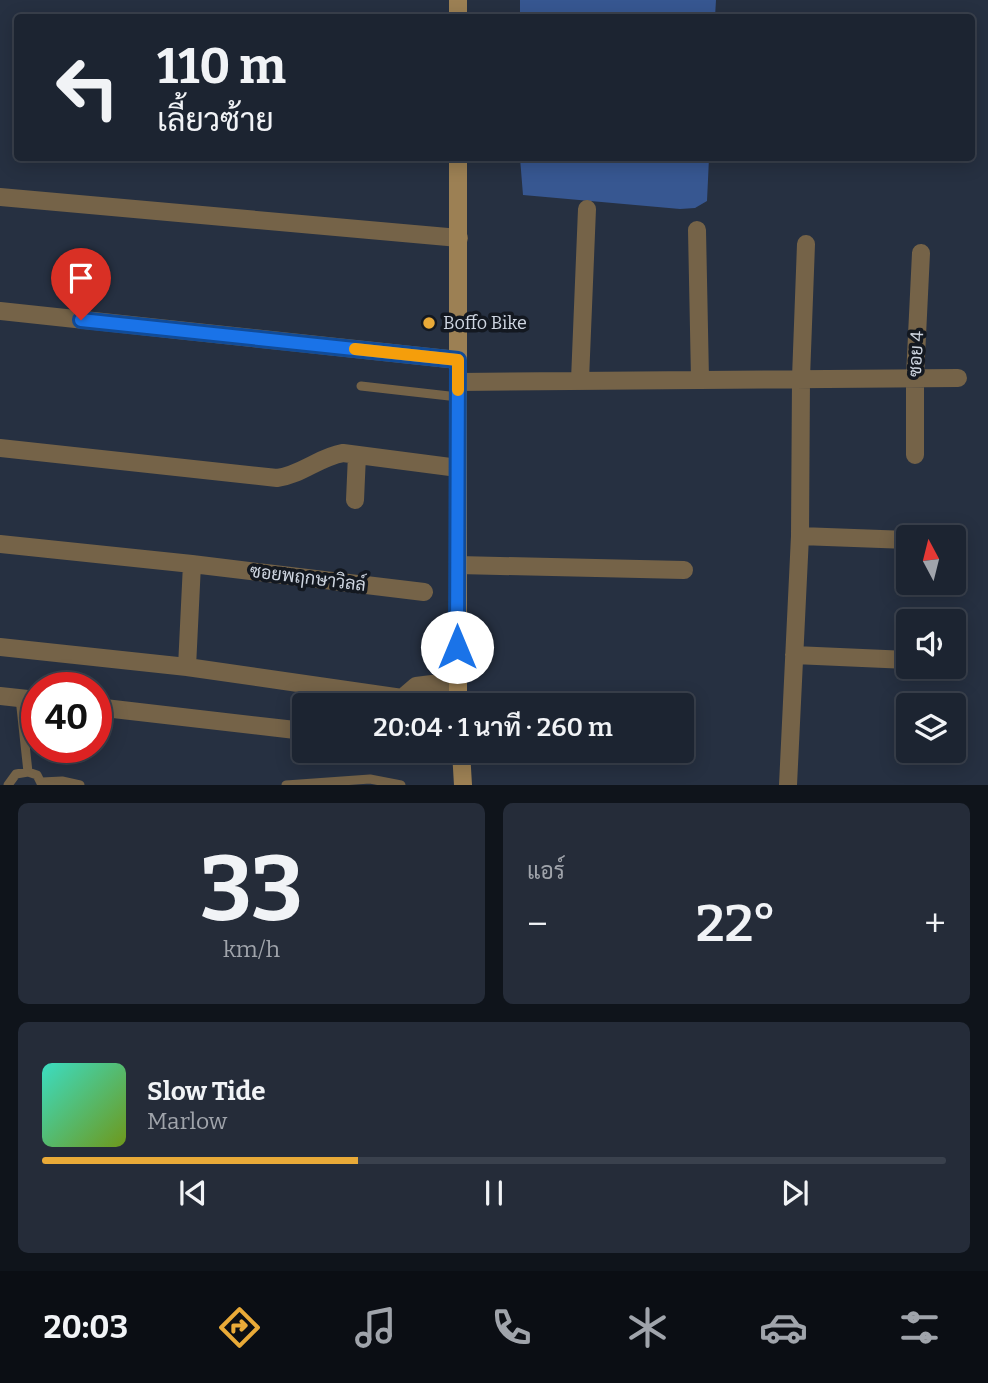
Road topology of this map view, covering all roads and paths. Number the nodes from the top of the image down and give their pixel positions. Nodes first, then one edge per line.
1 (458, 161) edge
2 (0, 197) edge
3 (587, 209) dead end
4 (697, 230) dead end
5 (458, 238) junction
6 (806, 244) dead end
7 (921, 253) dead end
8 (0, 311) edge
9 (458, 360) junction
10 (915, 377) junction
11 (958, 377) dead end
12 (801, 378) junction
13 (700, 379) junction
14 (580, 380) junction
15 (361, 386) dead end
16 (458, 389) junction
17 (0, 448) edge
18 (357, 455) junction
19 (915, 455) dead end
20 (458, 468) junction
21 (355, 499) dead end
22 (800, 536) junction
23 (896, 540) edge
24 (0, 544) edge
25 (192, 564) junction
26 (457, 565) junction
27 (684, 570) dead end
28 (424, 592) dead end
29 (0, 647) edge
30 (794, 655) junction
31 (896, 659) edge
32 (187, 667) junction
33 (349, 693) edge
34 (411, 693) edge
35 (449, 693) edge
36 (457, 693) edge
37 (0, 696) edge
38 (21, 698) edge
39 (112, 709) edge
40 (292, 730) edge
41 (29, 763) edge
42 (462, 763) edge
43 (29, 772) junction
44 (42, 783) edge
45 (4, 784) edge
46 (311, 784) edge
47 (80, 785) edge
48 (286, 785) edge
49 (401, 785) edge
50 (463, 785) edge
51 (788, 785) edge

1 - 5 street
2 - 5 street
3 - 14 street
4 - 13 street
5 - 9 street
6 - 12 street
7 - 10 street, ซอย 4
8 - 9 street
9 - 16 street
10 - 11 street
10 - 12 street
10 - 19 street, ซอย 4
12 - 13 street
12 - 22 street
13 - 14 street
14 - 16 street
15 - 16 lane
16 - 20 street
17 - 18 street
18 - 20 street
18 - 21 street
20 - 26 street
22 - 23 street
22 - 30 street
24 - 25 street, ซอยพฤกษาวิลล์
25 - 28 street, ซอยพฤกษาวิลล์
25 - 32 street
26 - 27 street
26 - 36 street
29 - 32 street
30 - 31 street
30 - 51 street
32 - 33 street
34 - 35 street
37 - 38 street
39 - 40 street
41 - 43 lane
42 - 50 street
43 - 44 lane
43 - 45 lane
44 - 47 lane
46 - 48 lane
46 - 49 lane

